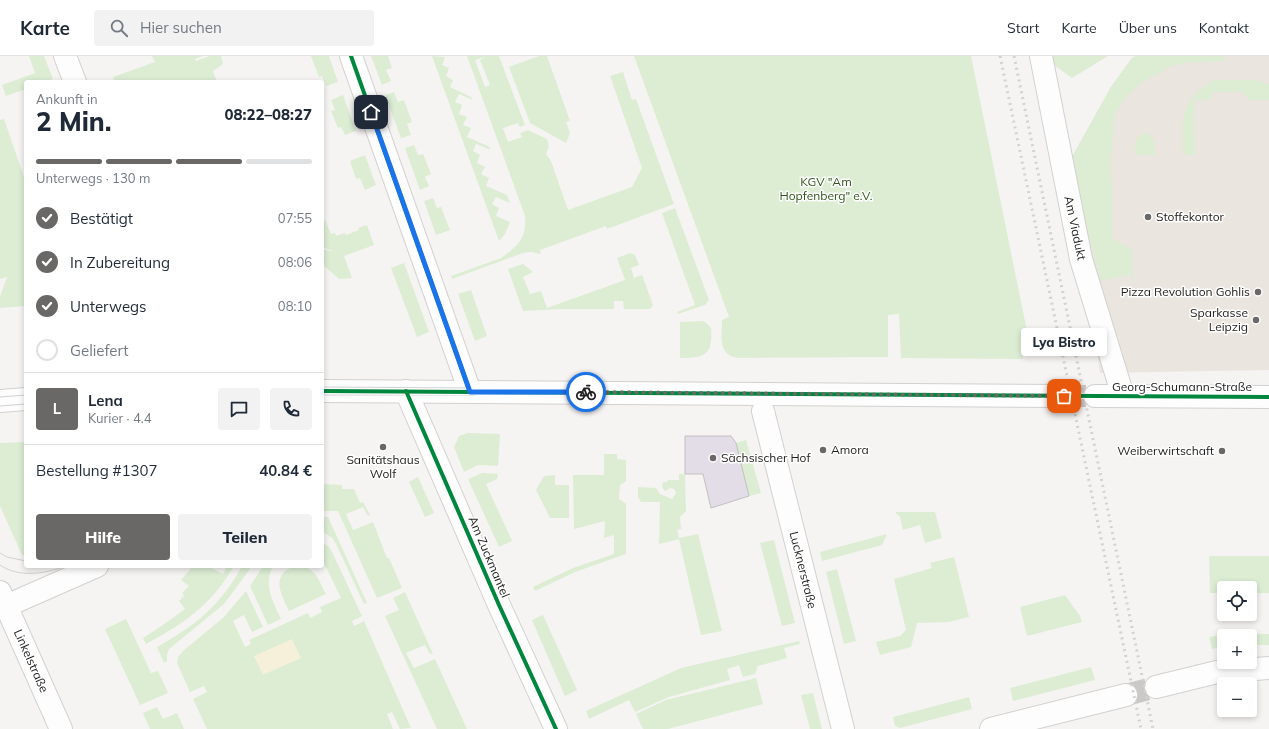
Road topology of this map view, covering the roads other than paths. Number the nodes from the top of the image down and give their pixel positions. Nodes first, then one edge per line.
1 (65, 56) edge
2 (351, 56) edge
3 (1042, 56) edge
4 (74, 80) edge
5 (324, 391) edge
6 (406, 391) junction
7 (470, 392) junction
8 (1064, 396) tunnel mouth
9 (1095, 396) tunnel mouth
10 (1123, 396) junction
11 (1269, 397) edge
12 (24, 399) edge
13 (0, 401) edge
14 (763, 411) dead end
15 (93, 568) edge
16 (4, 608) edge
17 (1269, 668) edge
18 (1156, 687) tunnel mouth
19 (1126, 695) tunnel mouth
20 (61, 729) edge
21 (556, 729) edge
22 (843, 729) edge
23 (990, 729) edge

1 - 4 street
2 - 7 street
3 - 10 street, Am Viadukt
5 - 6 street
6 - 7 street
6 - 21 street, Am Zuckmantel
7 - 8 street
9 - 10 street, Georg-Schumann-Straße
10 - 11 street, Georg-Schumann-Straße
12 - 13 street
14 - 22 street, Lucknerstraße
15 - 16 street
16 - 20 street, Linkelstraße
17 - 18 street
19 - 23 street

